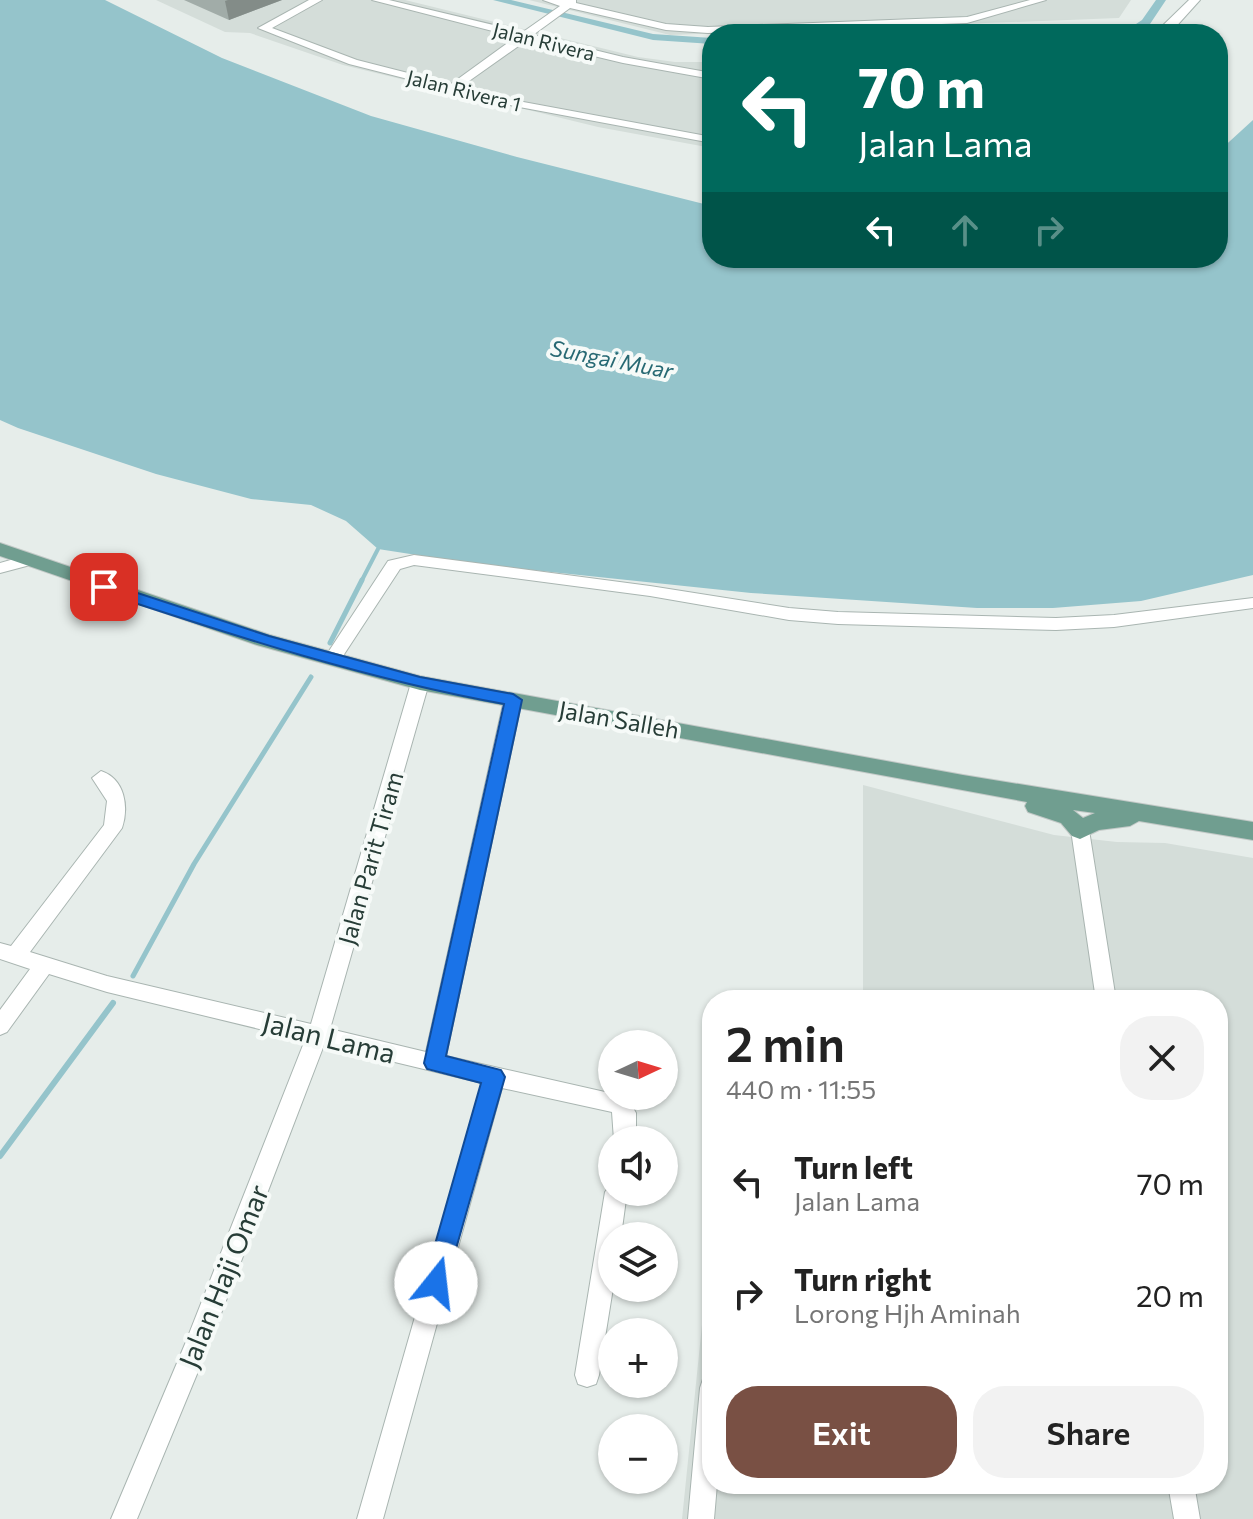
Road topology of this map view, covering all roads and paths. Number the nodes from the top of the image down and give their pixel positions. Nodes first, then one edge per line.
1 (317, 0) edge
2 (377, 0) edge
3 (548, 0) edge
4 (1041, 0) edge
5 (1195, 0) edge
6 (568, 5) edge
7 (946, 24) edge
8 (1170, 24) edge
9 (702, 30) edge
10 (524, 35) junction
11 (702, 74) edge
12 (454, 87) junction
13 (702, 138) edge
14 (0, 549) edge
15 (28, 560) junction
16 (0, 568) edge
17 (1253, 603) edge
18 (333, 658) junction
19 (420, 683) junction
20 (513, 700) junction
21 (101, 778) dead end
22 (981, 786) junction
23 (1151, 814) junction
24 (1080, 830) junction
25 (1253, 831) edge
26 (8, 953) edge
27 (45, 964) junction
28 (1104, 990) edge
29 (0, 1026) edge
30 (319, 1032) junction
31 (434, 1063) junction
32 (494, 1077) junction
33 (625, 1126) edge
34 (614, 1206) edge
35 (587, 1375) dead end
36 (703, 1494) edge
37 (1183, 1494) edge
38 (124, 1519) edge
39 (370, 1519) edge
40 (701, 1519) edge
41 (1187, 1519) edge

1 - 12 street, Jalan Rivera 1
2 - 10 street, Jalan Rivera
3 - 6 street
4 - 7 street
5 - 8 street
6 - 9 street
6 - 10 street
10 - 11 street, Jalan Rivera
10 - 12 street
12 - 13 street, Jalan Rivera 1
14 - 15 main road, Jalan Salleh
15 - 16 street
15 - 18 main road, Jalan Salleh
17 - 18 street
18 - 19 main road, Jalan Salleh
19 - 20 main road, Jalan Salleh
19 - 30 street, Jalan Parit Tiram
20 - 22 main road, Jalan Salleh
20 - 31 street
21 - 26 street
22 - 23 main road, Jalan Salleh
22 - 24 main road
23 - 24 main road
23 - 25 main road, Jalan Salleh
24 - 28 street
26 - 27 street, Jalan Lama
27 - 29 street
27 - 30 street, Jalan Lama
30 - 31 street, Jalan Lama
30 - 38 street, Jalan Haji Omar
31 - 32 street, Jalan Lama
32 - 33 street, Jalan Lama
32 - 39 street
34 - 35 street
36 - 40 street
37 - 41 street

